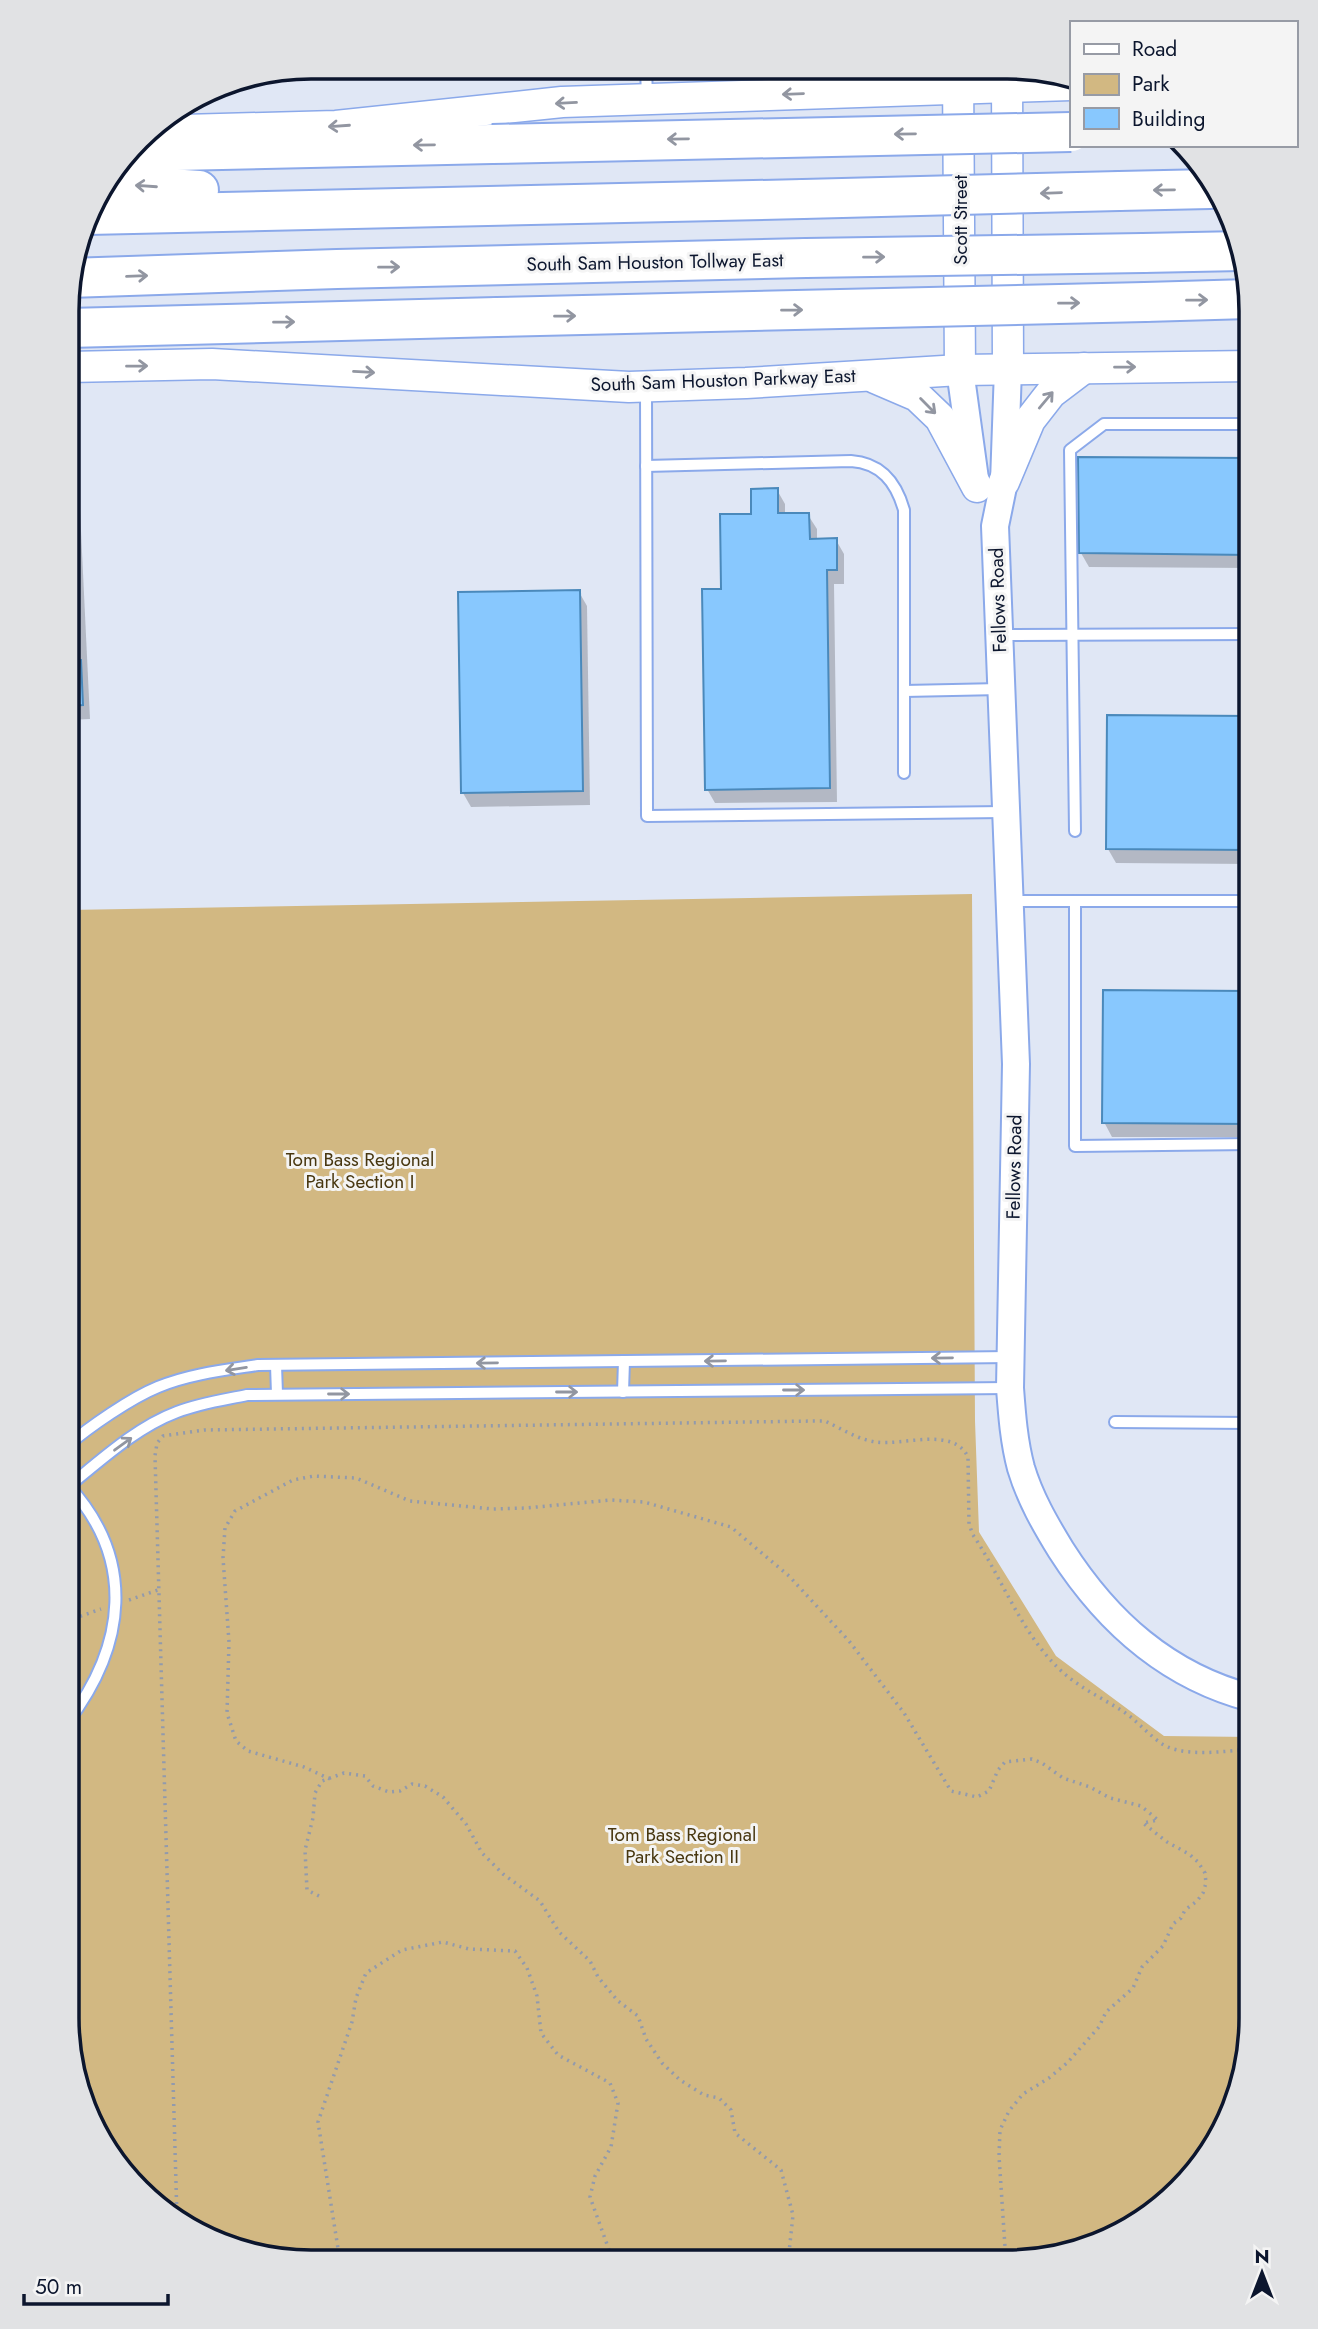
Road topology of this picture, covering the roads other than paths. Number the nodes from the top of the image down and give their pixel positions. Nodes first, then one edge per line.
1 (646, 79) edge
2 (879, 79) edge
3 (959, 79) edge
4 (1007, 79) edge
5 (1053, 83) edge
6 (853, 92) junction
7 (647, 99) junction
8 (165, 131) edge
9 (1070, 132) edge
10 (142, 152) edge
11 (116, 185) edge
12 (1204, 189) edge
13 (803, 199) junction
14 (100, 215) edge
15 (1231, 251) edge
16 (337, 269) junction
17 (82, 278) edge
18 (1238, 299) edge
19 (79, 310) edge
20 (79, 328) edge
21 (1239, 366) edge
22 (79, 368) edge
23 (1084, 368) junction
24 (1008, 369) junction
25 (960, 370) junction
26 (868, 375) junction
27 (646, 386) junction
28 (1239, 424) edge
29 (646, 466) junction
30 (990, 485) junction
31 (1239, 634) edge
32 (999, 635) junction
33 (1071, 635) junction
34 (1001, 689) junction
35 (904, 691) junction
36 (904, 773) dead end
37 (1006, 812) junction
38 (1075, 831) dead end
39 (1009, 901) junction
40 (1075, 901) junction
41 (1239, 901) edge
42 (1239, 1144) edge
43 (1011, 1357) junction
44 (624, 1362) junction
45 (276, 1365) junction
46 (1010, 1388) junction
47 (624, 1392) junction
48 (277, 1394) junction
49 (1115, 1422) dead end
50 (1239, 1423) edge
51 (79, 1438) edge
52 (79, 1477) edge
53 (79, 1498) edge
54 (1239, 1695) edge
55 (79, 1706) edge

1 - 7 lane
2 - 6 main road
3 - 4 main road
3 - 6 main road
3 - 25 main road, Scott Street
4 - 5 main road
4 - 24 main road
6 -> 7 main road
7 -> 8 main road
9 -> 10 highway, bridge
13 -> 11 highway
12 -> 13 highway, bridge
13 - 14 highway
16 -> 15 highway, South Sam Houston Tollway East, bridge
17 -> 16 highway, South Sam Houston Tollway East
16 - 19 highway
20 -> 18 highway, bridge
23 -> 21 main road, South Sam Houston Parkway East
22 -> 27 main road, South Sam Houston Parkway East
23 - 24 main road, South Sam Houston Parkway East
30 -> 23 main road
24 - 25 main road, South Sam Houston Parkway East
24 - 30 street, Fellows Road
25 - 26 main road, South Sam Houston Parkway East
25 - 30 street, Fellows Road
26 - 27 main road, South Sam Houston Parkway East
26 -> 30 main road
27 - 29 lane
28 - 33 lane
29 - 35 lane
29 - 37 lane
30 - 32 street, Fellows Road
31 - 33 lane
32 - 33 lane
32 - 34 street, Fellows Road
33 - 38 lane
34 - 35 lane
34 - 37 street, Fellows Road
35 - 36 lane
37 - 39 street, Fellows Road
39 - 40 lane
39 - 43 street, Fellows Road
40 - 41 lane
40 - 42 lane
43 -> 44 lane
43 - 46 street, Fellows Road
44 -> 45 lane
44 - 47 lane
45 - 48 lane
45 -> 51 lane
47 -> 46 lane
46 - 54 street, Fellows Road
48 -> 47 lane
52 -> 48 lane
49 - 50 lane
53 - 55 lane

